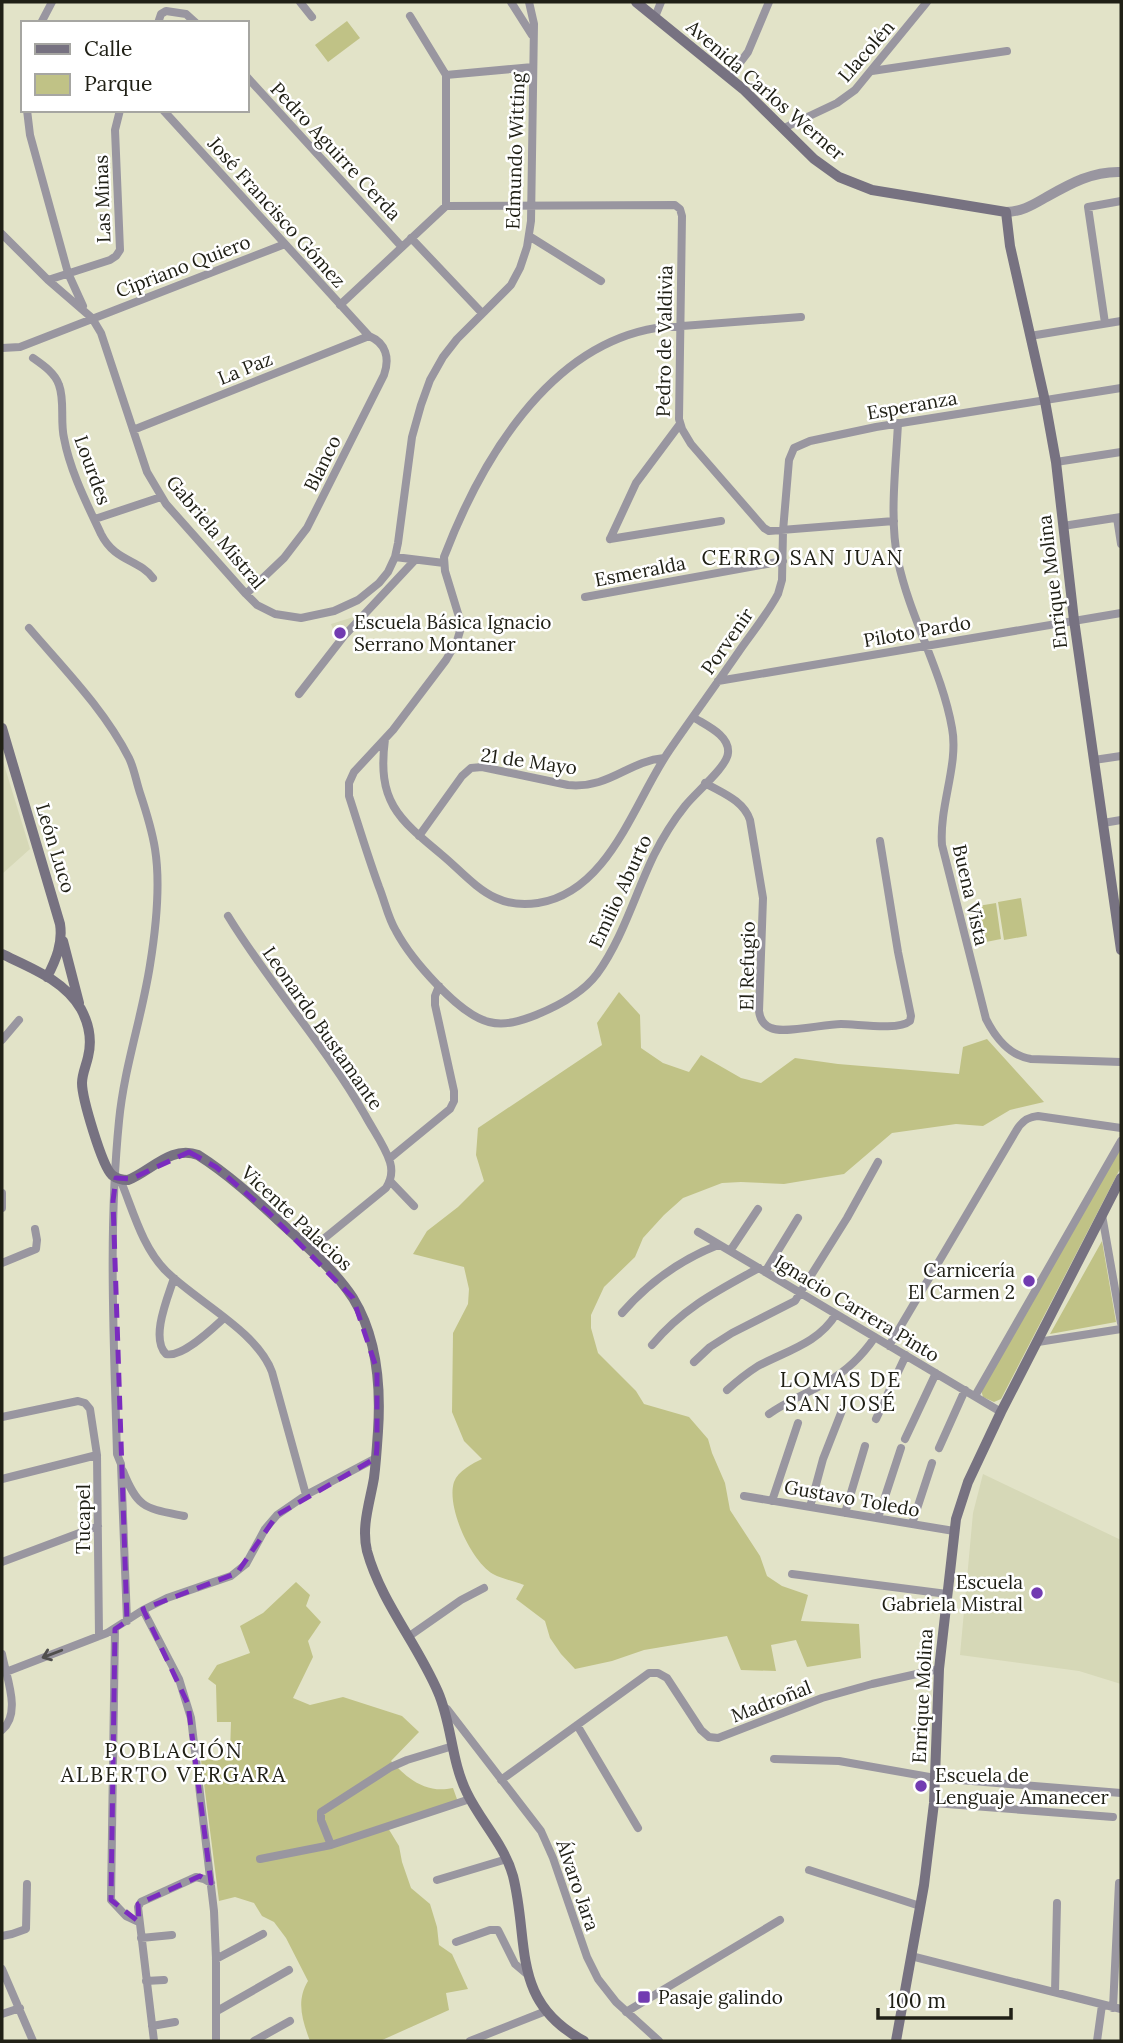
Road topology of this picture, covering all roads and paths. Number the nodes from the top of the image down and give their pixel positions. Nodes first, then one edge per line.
1 (52, 2) edge
2 (300, 2) edge
3 (512, 2) edge
4 (529, 2) edge
5 (636, 2) edge
6 (662, 2) edge
7 (769, 2) edge
8 (927, 2) edge
9 (410, 16) dead end
10 (312, 17) dead end
11 (655, 17) junction
12 (42, 21) edge
13 (159, 21) edge
14 (195, 21) edge
15 (534, 38) junction
16 (1007, 51) dead end
17 (533, 67) junction
18 (872, 71) junction
19 (446, 75) junction
20 (729, 77) junction
21 (248, 79) edge
22 (27, 112) edge
23 (120, 112) edge
24 (165, 112) edge
25 (783, 128) junction
26 (1121, 172) edge
27 (1121, 201) edge
28 (531, 205) junction
29 (446, 206) junction
30 (1006, 212) junction
31 (2, 233) edge
32 (529, 236) junction
33 (411, 238) junction
34 (285, 244) junction
35 (402, 247) junction
36 (68, 273) junction
37 (48, 280) junction
38 (601, 281) dead end
39 (340, 305) junction
40 (482, 313) junction
41 (89, 315) junction
42 (802, 317) dead end
43 (1121, 321) edge
44 (1105, 323) junction
45 (679, 326) junction
46 (369, 335) junction
47 (1030, 336) junction
48 (2, 348) edge
49 (33, 358) dead end
50 (1121, 388) edge
51 (1045, 401) junction
52 (898, 423) junction
53 (680, 424) junction
54 (133, 429) junction
55 (1121, 453) edge
56 (1056, 462) junction
57 (161, 497) junction
58 (1119, 517) edge
59 (95, 519) junction
60 (721, 521) dead end
61 (894, 521) junction
62 (1063, 526) junction
63 (783, 531) junction
64 (1121, 544) edge
65 (395, 557) junction
66 (415, 559) junction
67 (783, 561) junction
68 (444, 563) junction
69 (388, 572) junction
70 (153, 578) dead end
71 (397, 580) junction
72 (246, 594) junction
73 (585, 597) dead end
74 (1121, 613) edge
75 (1073, 620) junction
76 (29, 628) dead end
77 (926, 646) junction
78 (718, 681) junction
79 (299, 694) dead end
80 (693, 717) junction
81 (2, 728) edge
82 (386, 739) junction
83 (1121, 756) edge
84 (664, 758) junction
85 (1094, 760) junction
86 (705, 783) junction
87 (1121, 820) edge
88 (1103, 823) junction
89 (419, 836) junction
90 (880, 841) dead end
91 (1117, 888) edge
92 (228, 916) dead end
93 (62, 934) junction
94 (1121, 950) edge
95 (2, 954) edge
96 (47, 976) junction
97 (439, 986) junction
98 (81, 1009) junction
99 (19, 1020) dead end
100 (2, 1040) edge
101 (1121, 1062) edge
102 (1121, 1128) edge
103 (1121, 1141) edge
104 (389, 1159) junction
105 (877, 1162) dead end
106 (1121, 1178) edge
107 (118, 1179) junction
108 (390, 1181) junction
109 (2, 1193) edge
110 (414, 1206) dead end
111 (2, 1208) edge
112 (758, 1209) dead end
113 (1102, 1215) junction
114 (798, 1218) dead end
115 (35, 1229) dead end
116 (698, 1232) dead end
117 (718, 1245) junction
118 (310, 1250) junction
119 (730, 1251) junction
120 (2, 1263) edge
121 (762, 1270) junction
122 (174, 1278) junction
123 (801, 1293) junction
124 (622, 1313) dead end
125 (836, 1314) junction
126 (224, 1318) junction
127 (1121, 1323) edge
128 (1121, 1329) edge
129 (875, 1337) junction
130 (1038, 1342) junction
131 (652, 1345) dead end
132 (889, 1346) junction
133 (906, 1356) junction
134 (694, 1362) dead end
135 (936, 1373) junction
136 (727, 1390) dead end
137 (965, 1390) junction
138 (975, 1396) junction
139 (843, 1408) dead end
140 (1001, 1412) junction
141 (769, 1414) dead end
142 (2, 1417) edge
143 (876, 1419) dead end
144 (798, 1423) dead end
145 (905, 1439) dead end
146 (865, 1447) dead end
147 (901, 1448) dead end
148 (939, 1448) dead end
149 (97, 1455) junction
150 (376, 1458) junction
151 (932, 1463) dead end
152 (121, 1465) junction
153 (2, 1479) edge
154 (306, 1495) junction
155 (744, 1496) dead end
156 (772, 1501) junction
157 (810, 1507) junction
158 (845, 1513) junction
159 (184, 1516) dead end
160 (878, 1518) junction
161 (912, 1524) junction
162 (98, 1526) junction
163 (954, 1531) junction
164 (2, 1562) edge
165 (792, 1574) dead end
166 (484, 1588) dead end
167 (947, 1594) junction
168 (143, 1610) junction
169 (127, 1621) junction
170 (114, 1629) junction
171 (99, 1636) junction
172 (408, 1637) junction
173 (2, 1654) edge
174 (939, 1669) junction
175 (5, 1672) junction
176 (443, 1704) junction
177 (577, 1725) junction
178 (2, 1730) edge
179 (453, 1746) junction
180 (774, 1759) dead end
181 (935, 1778) junction
182 (501, 1780) junction
183 (1121, 1793) edge
184 (470, 1799) junction
185 (934, 1803) junction
186 (1113, 1817) dead end
187 (638, 1828) dead end
188 (331, 1845) junction
189 (260, 1859) dead end
190 (507, 1859) junction
191 (809, 1870) dead end
192 (437, 1880) dead end
193 (211, 1883) junction
194 (1119, 1883) dead end
195 (27, 1884) dead end
196 (1057, 1903) dead end
197 (920, 1906) junction
198 (780, 1920) dead end
199 (139, 1922) junction
200 (263, 1934) dead end
201 (172, 1935) dead end
202 (2, 1936) edge
203 (141, 1938) junction
204 (456, 1942) dead end
205 (911, 1956) junction
206 (216, 1959) junction
207 (2, 1969) edge
208 (289, 1970) dead end
209 (528, 1975) junction
210 (164, 1980) dead end
211 (146, 1981) junction
212 (1055, 1992) junction
213 (1102, 2005) junction
214 (20, 2008) junction
215 (1117, 2008) edge
216 (217, 2011) junction
217 (546, 2011) junction
218 (626, 2012) junction
219 (2, 2014) edge
220 (290, 2021) dead end
221 (175, 2022) dead end
222 (152, 2025) junction
223 (485, 2038) edge
224 (33, 2041) edge
225 (154, 2041) edge
226 (216, 2041) edge
227 (254, 2041) edge
228 (470, 2041) edge
229 (584, 2041) edge
230 (659, 2041) edge
231 (896, 2041) edge
232 (1097, 2041) edge

1 - 12 street
2 - 10 street
3 - 15 street
4 - 15 street, Edmundo Witting
5 - 11 main road, Avenida Carlos Werner
6 - 11 street
7 - 20 street
8 - 18 street, Llacolén
9 - 19 street
11 - 20 main road, Avenida Carlos Werner
13 - 14 street
15 - 17 street, Edmundo Witting
16 - 18 street
17 - 19 street
17 - 28 street, Edmundo Witting
18 - 25 street, Llacolén
19 - 29 street
20 - 25 main road, Avenida Carlos Werner
21 - 35 street, Pedro Aguirre Cerda
22 - 36 street
23 - 36 street, Las Minas
24 - 34 street, José Francisco Gómez
25 - 30 main road, Avenida Carlos Werner
26 - 30 street, Avenida Carlos Werner
27 - 44 street
28 - 29 street
28 - 32 street, Edmundo Witting
28 - 45 street, Pedro de Valdivia
29 - 33 street
30 - 47 main road, Enrique Molina
31 - 37 street, Gabriela Mistral
32 - 38 street
32 - 40 street, Edmundo Witting
33 - 35 street
33 - 40 street, Pedro Aguirre Cerda
34 - 39 street, José Francisco Gómez
34 - 41 street, Cipriano Quiero
35 - 39 street
36 - 37 street, Las Minas
36 - 41 street
37 - 41 street, Gabriela Mistral
39 - 46 street, José Francisco Gómez
40 - 65 street, Edmundo Witting
41 - 48 street, Cipriano Quiero
41 - 54 street, Gabriela Mistral
42 - 45 street
43 - 44 street
44 - 47 street
45 - 53 street, Pedro de Valdivia
45 - 68 street
46 - 54 street, La Paz
46 - 72 street, Blanco
47 - 51 main road, Enrique Molina
49 - 59 street, Lourdes
50 - 51 street, Esperanza
51 - 52 street, Esperanza
51 - 56 main road, Enrique Molina
52 - 61 street, Buena Vista
52 - 63 street, Esperanza
53 - 60 street, Pedro de Valdivia
53 - 63 street
54 - 57 street, Gabriela Mistral
55 - 56 street
56 - 62 main road, Enrique Molina
57 - 59 street
57 - 72 street, Gabriela Mistral
58 - 62 street
58 - 64 street
59 - 70 street, Lourdes
61 - 63 street
61 - 77 street, Buena Vista
62 - 75 main road, Enrique Molina
63 - 67 street, Porvenir
65 - 66 street
65 - 69 street, Gabriela Mistral
66 - 68 street
66 - 71 street
67 - 73 street, Esmeralda
67 - 78 street, Porvenir
68 - 82 street, Emilio Aburto
69 - 71 street
69 - 72 street, Gabriela Mistral
71 - 79 street
74 - 75 street, Piloto Pardo
75 - 77 street, Piloto Pardo
75 - 85 main road, Enrique Molina
76 - 107 street, Tucapel
77 - 78 street, Piloto Pardo
77 - 101 street, Buena Vista
78 - 80 street, Porvenir
80 - 84 street, Porvenir
80 - 86 street, Emilio Aburto
81 - 93 main road, León Luco
82 - 89 street, Porvenir
82 - 97 street, Emilio Aburto
83 - 85 street
84 - 89 street, 21 de Mayo
84 - 89 street, Porvenir
85 - 88 main road, Enrique Molina
86 - 90 street, El Refugio
86 - 97 street, Emilio Aburto
87 - 88 street
88 - 91 main road, Enrique Molina
91 - 94 main road, Enrique Molina
92 - 104 street, Leonardo Bustamante
93 - 96 main road
93 - 98 main road, León Luco
95 - 96 main road
96 - 98 main road
97 - 104 street
98 - 107 main road
99 - 100 street
102 - 132 street
103 - 138 street
104 - 108 street
105 - 123 street
106 - 113 main road, Enrique Molina
107 - 118 main road, Vicente Palacios
107 - 122 street
107 - 152 street, Tucapel
108 - 110 street
108 - 118 street
109 - 111 street
112 - 119 street
113 - 127 street
113 - 130 main road, Enrique Molina
114 - 121 street
115 - 120 street
116 - 117 street, Ignacio Carrera Pinto
117 - 119 street, Ignacio Carrera Pinto
117 - 124 street
118 - 150 main road, Vicente Palacios
119 - 121 street, Ignacio Carrera Pinto
121 - 123 street, Ignacio Carrera Pinto
121 - 131 street
122 - 126 street
122 - 126 street
123 - 125 street, Ignacio Carrera Pinto
123 - 134 street
125 - 129 street, Ignacio Carrera Pinto
125 - 136 street
126 - 154 street
128 - 130 street
129 - 132 street, Ignacio Carrera Pinto
129 - 141 street
130 - 140 main road, Enrique Molina
132 - 133 street, Ignacio Carrera Pinto
133 - 135 street, Ignacio Carrera Pinto
133 - 143 street
135 - 137 street, Ignacio Carrera Pinto
135 - 145 street
137 - 138 street, Ignacio Carrera Pinto
137 - 148 street
138 - 140 street, Ignacio Carrera Pinto
139 - 157 street
140 - 163 main road, Enrique Molina
142 - 149 street, Tucapel
144 - 156 street
146 - 158 street
147 - 160 street
149 - 153 street
149 - 162 street, Tucapel
150 - 154 street
150 - 172 main road, Vicente Palacios
151 - 161 street
152 - 159 street
152 - 169 street, Tucapel
154 - 168 street
155 - 156 street, Gustavo Toledo
156 - 157 street, Gustavo Toledo
157 - 158 street, Gustavo Toledo
158 - 160 street, Gustavo Toledo
160 - 161 street, Gustavo Toledo
161 - 163 street, Gustavo Toledo
162 - 164 street
162 - 171 street, Tucapel
163 - 167 main road, Enrique Molina
165 - 167 street
166 - 172 street
167 - 174 main road, Enrique Molina
168 - 169 street
168 - 193 street
169 - 170 street
170 - 171 street
170 - 199 street
171 -> 175 street
172 - 176 main road, Vicente Palacios
173 - 175 street
174 - 177 street, Madroñal
174 - 181 main road, Enrique Molina
175 - 178 street
176 - 179 main road, Vicente Palacios
176 - 182 street, Álvaro Jara
177 - 182 street, Madroñal
177 - 187 street
179 - 184 main road, Vicente Palacios
179 - 188 street
180 - 181 street
181 - 183 street
181 - 185 main road, Enrique Molina
182 - 218 street, Álvaro Jara
184 - 188 street
184 - 190 main road, Vicente Palacios
185 - 186 street
185 - 197 main road, Enrique Molina
188 - 189 street
190 - 192 street
190 - 209 main road, Vicente Palacios
191 - 197 street
193 - 199 street
193 - 206 street
194 - 215 street
195 - 202 street
196 - 212 street
197 - 205 main road, Enrique Molina
198 - 218 street
199 - 203 street
200 - 206 street
201 - 203 street
203 - 211 street
204 - 209 street
205 - 212 street
205 - 231 main road, Enrique Molina
206 - 216 street
207 - 214 street
208 - 216 street
209 - 217 main road, Vicente Palacios
210 - 211 street
211 - 222 street
212 - 213 street
213 - 215 street
213 - 232 street
214 - 219 street
214 - 224 street
216 - 226 street
217 - 223 street
217 - 229 main road, Vicente Palacios
218 - 230 street, Álvaro Jara
220 - 227 street
221 - 222 street
222 - 225 street
223 - 228 street

